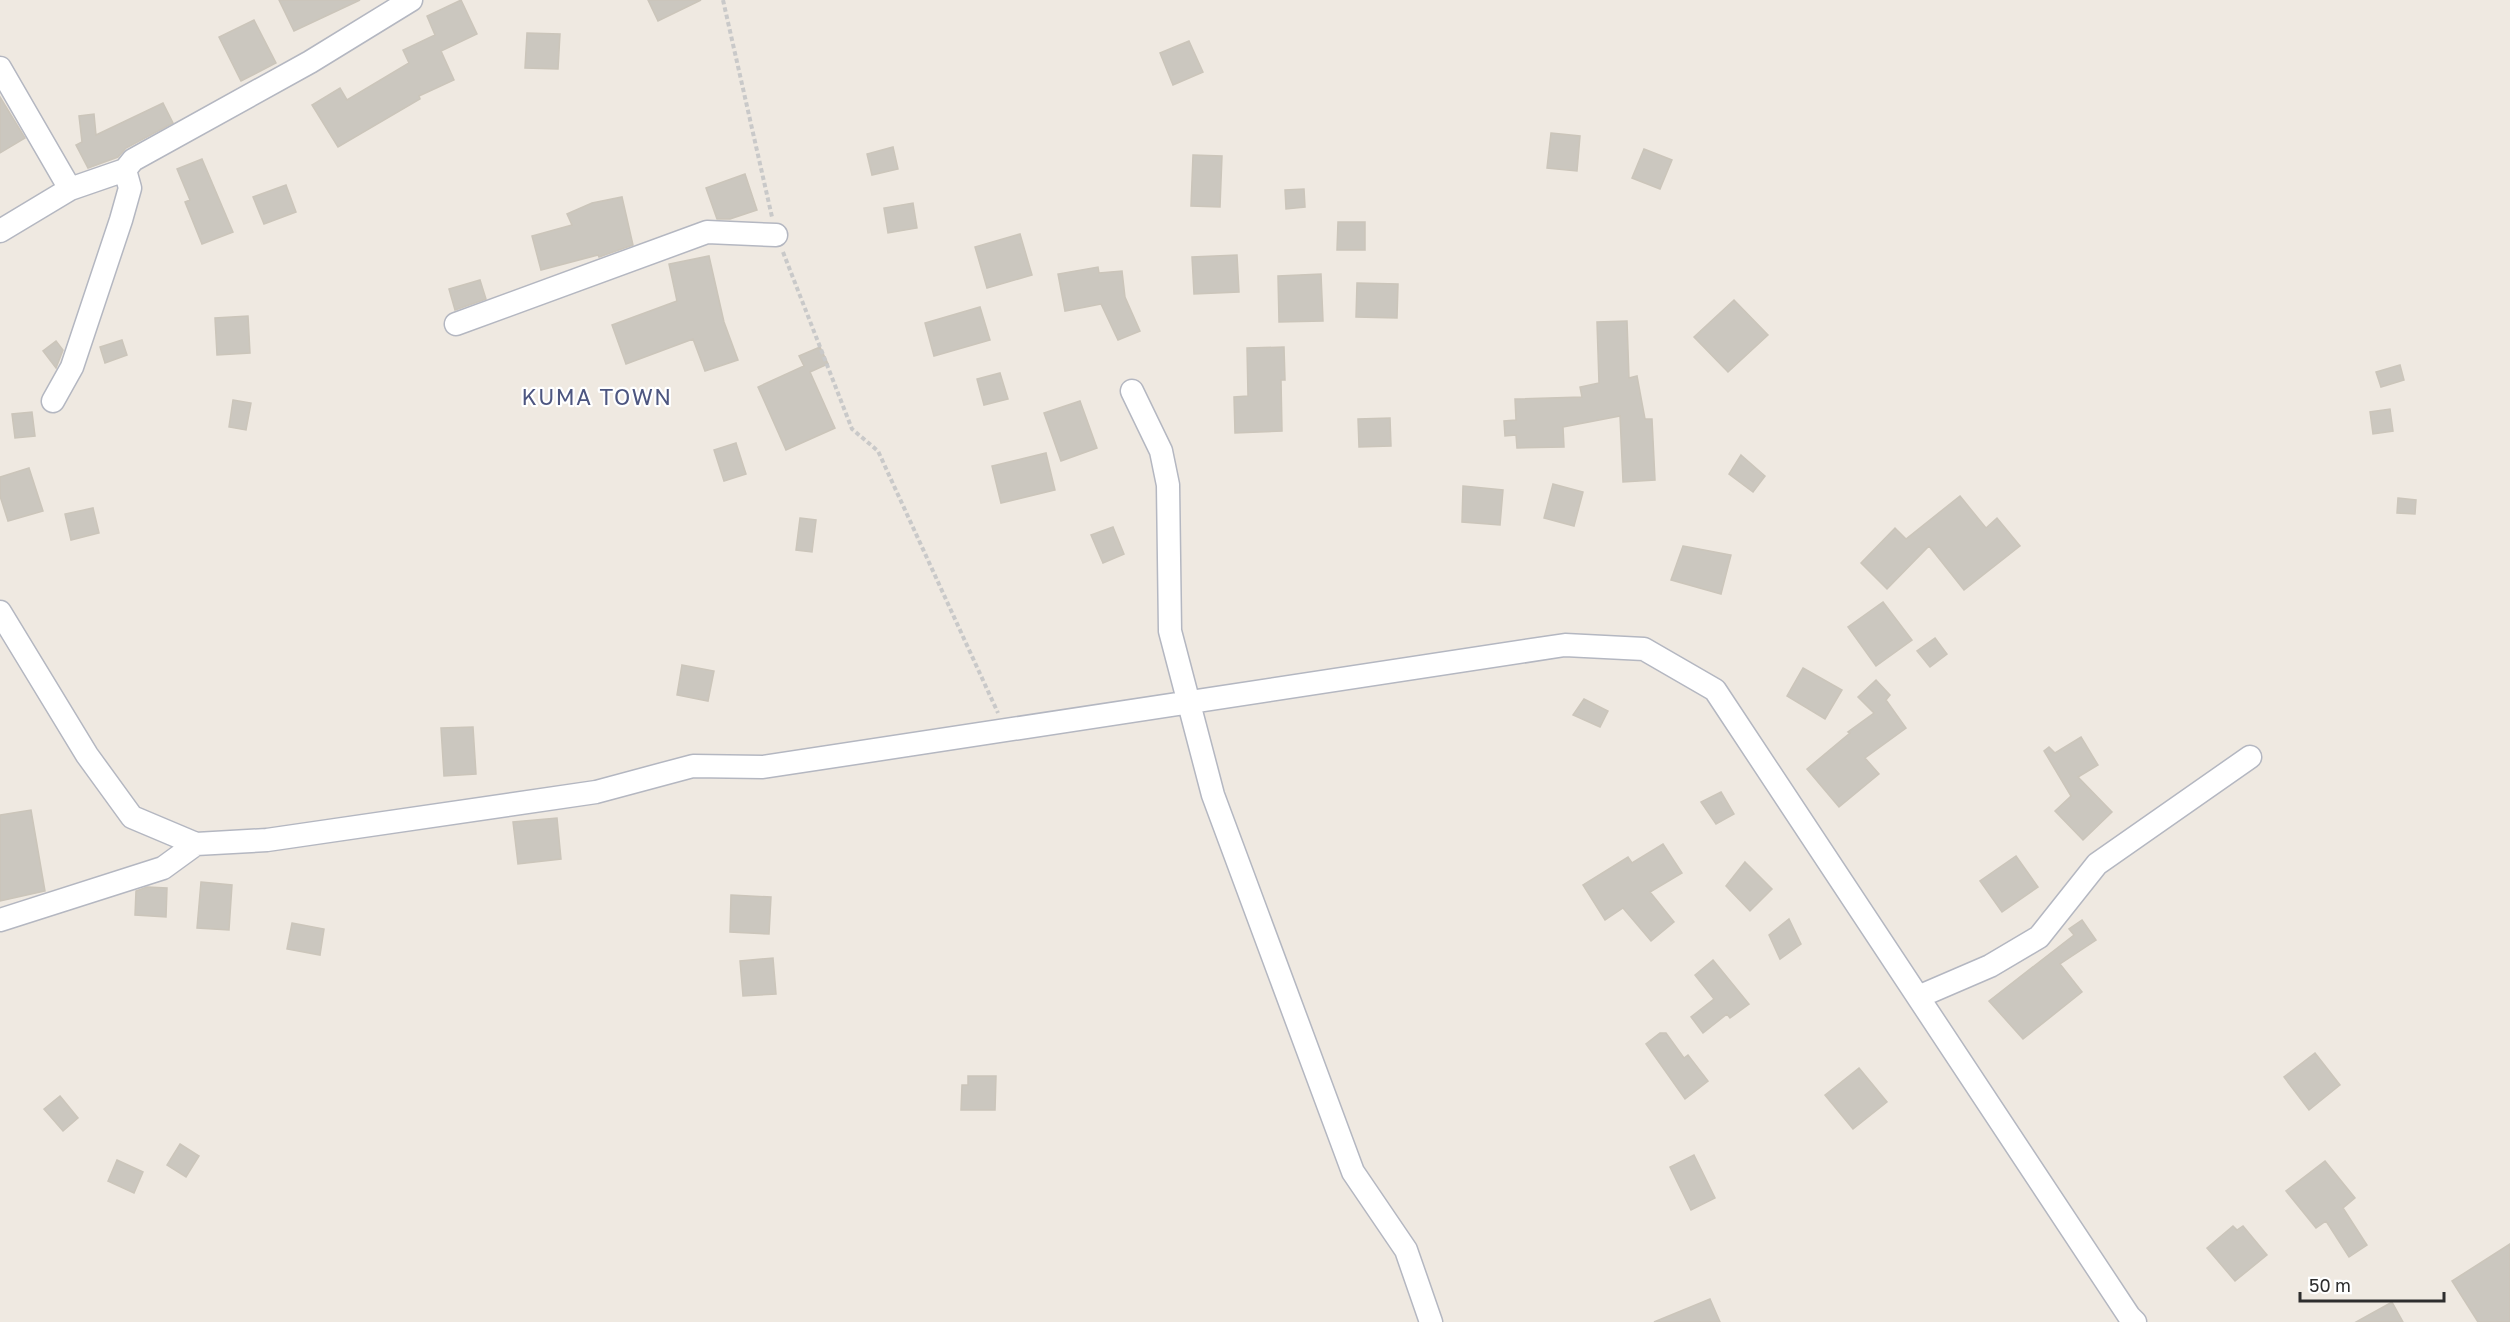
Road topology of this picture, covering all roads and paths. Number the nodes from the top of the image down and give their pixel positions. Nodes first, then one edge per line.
1 (411, 0) edge
2 (0, 68) edge
3 (125, 170) junction
4 (70, 189) junction
5 (0, 231) edge
6 (776, 236) dead end
7 (456, 324) dead end
8 (1132, 391) dead end
9 (53, 401) dead end
10 (852, 429) dead end
11 (0, 612) edge
12 (1190, 701) junction
13 (1005, 730) junction
14 (2250, 757) dead end
15 (196, 844) junction
16 (0, 920) edge
17 (1918, 997) junction
18 (1431, 1322) edge
19 (2135, 1322) edge

1 - 3 street
2 - 4 street
3 - 4 street
3 - 9 street
4 - 5 street
6 - 7 street
8 - 12 street
10 - 13 path
11 - 15 street
12 - 13 street
12 - 17 street
12 - 18 street
13 - 15 street
14 - 17 street
15 - 16 street
17 - 19 street

